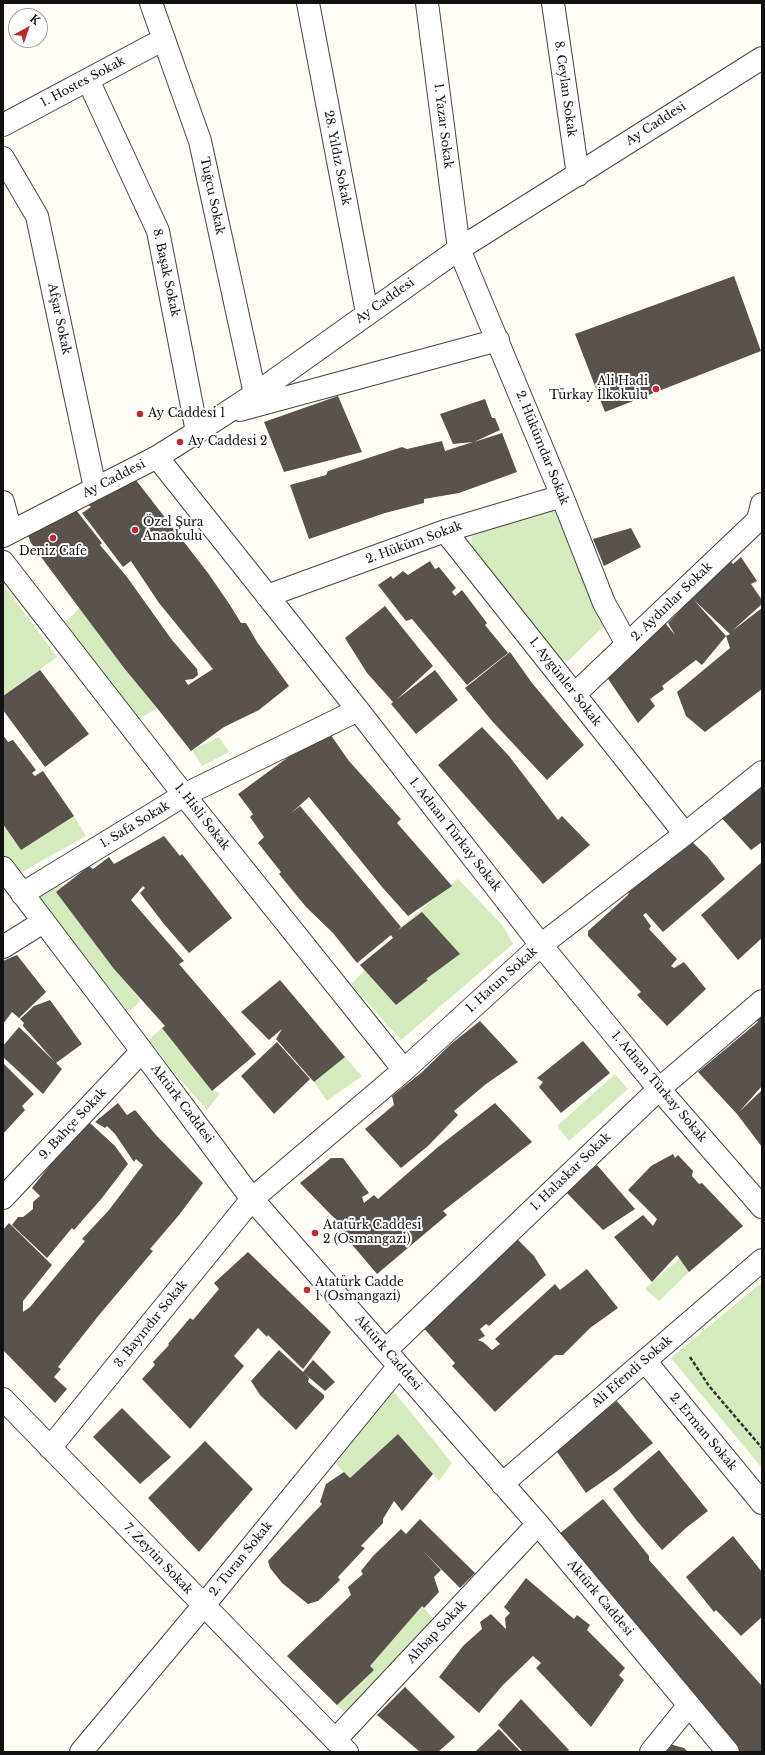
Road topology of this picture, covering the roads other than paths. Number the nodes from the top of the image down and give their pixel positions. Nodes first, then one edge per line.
1 (151, 3) edge
2 (308, 3) edge
3 (427, 3) edge
4 (552, 3) edge
5 (164, 39) junction
6 (762, 58) edge
7 (88, 80) junction
8 (3, 125) edge
9 (3, 158) edge
10 (578, 174) junction
11 (459, 249) junction
12 (367, 313) junction
13 (498, 340) junction
14 (255, 394) junction
15 (223, 415) junction
16 (197, 432) junction
17 (157, 457) junction
18 (95, 488) junction
19 (562, 496) junction
20 (3, 502) edge
21 (761, 518) edge
22 (445, 530) junction
23 (7, 534) edge
24 (3, 562) edge
25 (268, 596) junction
26 (627, 644) junction
27 (575, 694) junction
28 (358, 710) junction
29 (762, 772) edge
30 (184, 795) junction
31 (685, 834) junction
32 (3, 868) edge
33 (22, 894) junction
34 (43, 922) junction
35 (541, 945) junction
36 (3, 947) edge
37 (762, 1001) edge
38 (142, 1051) junction
39 (404, 1070) junction
40 (659, 1089) junction
41 (3, 1198) edge
42 (252, 1199) junction
43 (762, 1207) edge
44 (762, 1260) edge
45 (392, 1358) junction
46 (645, 1361) junction
47 (3, 1399) edge
48 (50, 1448) junction
49 (502, 1484) junction
50 (762, 1503) edge
51 (538, 1524) junction
52 (204, 1605) junction
53 (689, 1705) junction
54 (341, 1746) edge
55 (81, 1752) edge
56 (651, 1752) edge
57 (728, 1752) edge

1 - 5 street, Tuğcu Sokak
2 - 12 street, 28. Yıldız Sokak
3 - 11 street, 1. Yazar Sokak
4 - 10 street, 8. Ceylan Sokak
5 - 7 street, 1. Hostes Sokak
5 - 14 street, Tuğcu Sokak
6 - 10 street, Ay Caddesi
7 - 8 street, 1. Hostes Sokak
7 - 16 street, 8. Başak Sokak
9 - 18 street, Afşar Sokak
10 - 11 street, Ay Caddesi
11 - 12 street, Ay Caddesi
11 - 13 street, 2. Hükümdar Sokak
12 - 14 street, Ay Caddesi
13 - 15 street
13 - 19 street, 2. Hükümdar Sokak
14 - 15 street, Ay Caddesi
15 - 16 street, Ay Caddesi
16 - 17 street, Ay Caddesi
17 - 18 street, Ay Caddesi
17 - 25 street, 1. Adnan Türkay Sokak
18 - 23 street, Ay Caddesi
19 - 22 street, 2. Hüküm Sokak
19 - 26 street, 2. Hükümdar Sokak
20 - 23 street
21 - 26 street, 2. Aydınlar Sokak
22 - 25 street, 2. Hüküm Sokak
22 - 27 street, 1. Aygünler Sokak
24 - 30 street, 1. Hisli Sokak
25 - 28 street, 1. Adnan Türkay Sokak
26 - 27 street, 2. Aydınlar Sokak
27 - 31 street, 1. Aygünler Sokak
28 - 30 street, 1. Safa Sokak
28 - 35 street, 1. Adnan Türkay Sokak
29 - 31 street, 1. Hatun Sokak
30 - 33 street, 1. Safa Sokak
30 - 39 street, 1. Hisli Sokak
31 - 35 street, 1. Hatun Sokak
32 - 33 street, Aktürk Caddesi
33 - 34 street, Aktürk Caddesi
34 - 36 street
34 - 38 street, Aktürk Caddesi
35 - 39 street, 1. Hatun Sokak
35 - 40 street, 1. Adnan Türkay Sokak
37 - 40 street, 1. Halaskar Sokak
38 - 41 street, 9. Bahçe Sokak
38 - 42 street, Aktürk Caddesi
39 - 42 street, 1. Hatun Sokak
40 - 43 street, 1. Adnan Türkay Sokak
40 - 45 street, 1. Halaskar Sokak
42 - 45 street, Aktürk Caddesi
42 - 48 street, 3. Bayındır Sokak
44 - 46 street, Ali Efendi Sokak
45 - 49 street, Aktürk Caddesi
45 - 52 street, 2. Turan Sokak
46 - 49 street, Ali Efendi Sokak
46 - 50 street, 2. Erman Sokak
47 - 48 street, 7. Zeytin Sokak
48 - 52 street, 7. Zeytin Sokak
49 - 51 street, Aktürk Caddesi
51 - 53 street, Aktürk Caddesi
51 - 54 street, Ahbap Sokak
52 - 54 street, 7. Zeytin Sokak
52 - 55 street, 2. Turan Sokak
53 - 56 street
53 - 57 street, Aktürk Caddesi

